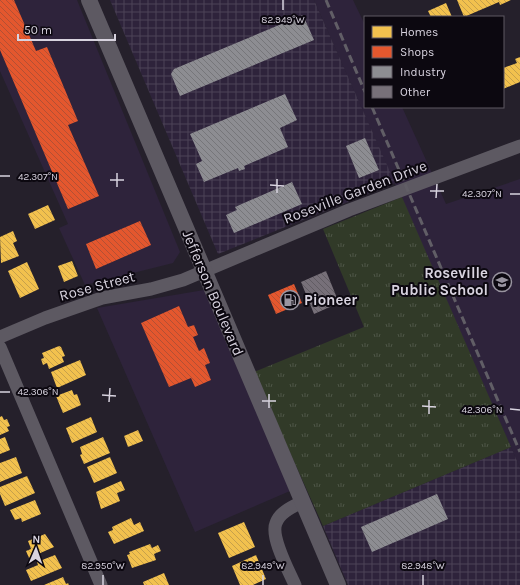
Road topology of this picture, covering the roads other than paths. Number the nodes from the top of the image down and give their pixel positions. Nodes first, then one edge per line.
1 (88, 0) edge
2 (520, 146) edge
3 (203, 271) junction
4 (0, 337) edge
5 (0, 347) edge
6 (302, 502) junction
7 (101, 585) edge
8 (295, 585) edge
9 (338, 585) edge

1 - 3 street, Jefferson Boulevard
2 - 3 street, Roseville Garden Drive
3 - 4 street, Rose Street
3 - 6 street, Jefferson Boulevard
5 - 7 street
6 - 8 street
6 - 9 street, Jefferson Boulevard

